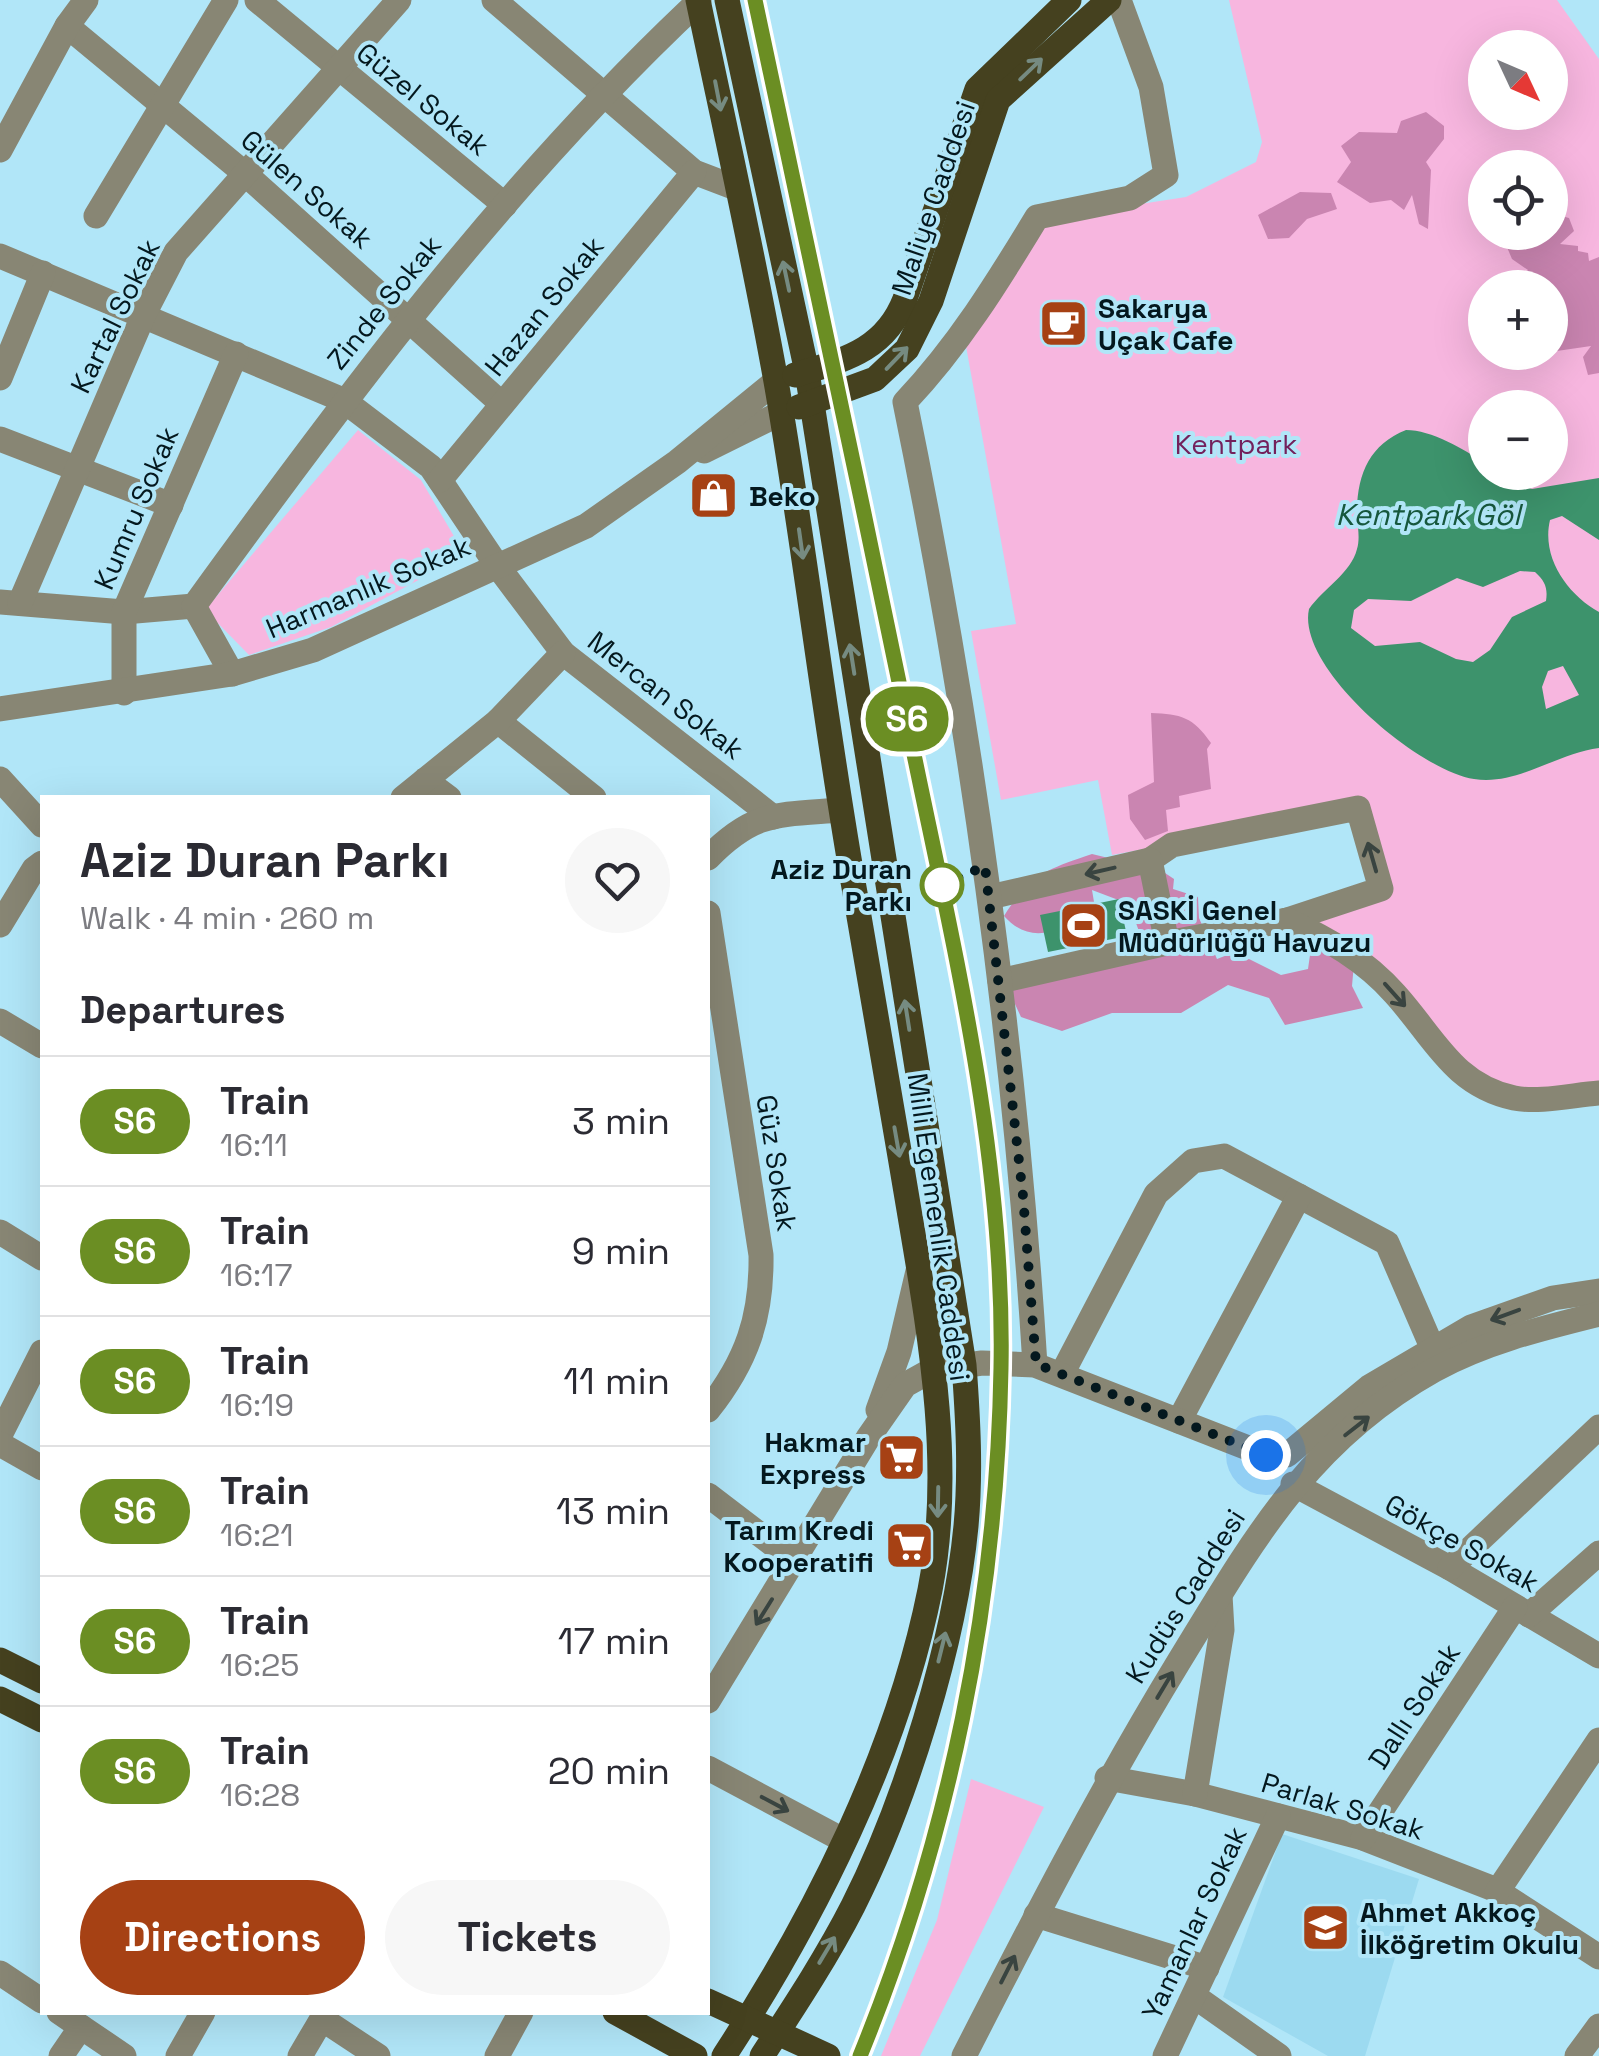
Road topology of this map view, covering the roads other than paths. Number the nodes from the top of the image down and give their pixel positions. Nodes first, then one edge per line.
1 (86, 0) edge
2 (226, 0) edge
3 (257, 0) edge
4 (398, 0) edge
5 (494, 0) edge
6 (727, 0) edge
7 (1108, 0) edge
8 (1119, 0) edge
9 (699, 1) edge
10 (1079, 6) edge
11 (67, 26) junction
12 (339, 69) junction
13 (602, 92) junction
14 (165, 106) junction
15 (0, 150) edge
16 (243, 172) junction
17 (694, 172) junction
18 (736, 188) junction
19 (505, 205) junction
20 (96, 216) dead end
21 (0, 256) edge
22 (43, 273) junction
23 (144, 314) junction
24 (408, 317) junction
25 (236, 354) junction
26 (807, 372) junction
27 (0, 378) edge
28 (776, 381) junction
29 (343, 400) junction
30 (812, 403) junction
31 (502, 404) junction
32 (781, 413) junction
33 (0, 440) edge
34 (677, 462) junction
35 (78, 470) junction
36 (440, 480) junction
37 (171, 505) junction
38 (496, 564) junction
39 (10, 603) edge
40 (194, 606) junction
41 (124, 612) junction
42 (563, 653) junction
43 (232, 674) junction
44 (124, 693) junction
45 (0, 709) edge
46 (498, 722) junction
47 (0, 779) edge
48 (425, 780) junction
49 (406, 795) edge
50 (444, 795) edge
51 (590, 795) edge
52 (840, 810) junction
53 (772, 817) junction
54 (40, 823) edge
55 (710, 856) edge
56 (1150, 860) junction
57 (40, 865) edge
58 (990, 897) junction
59 (1287, 920) junction
60 (0, 925) edge
61 (710, 928) edge
62 (1167, 943) junction
63 (1000, 981) junction
64 (0, 1021) edge
65 (40, 1045) edge
66 (1599, 1092) edge
67 (1299, 1196) junction
68 (0, 1232) edge
69 (40, 1257) edge
70 (919, 1269) junction
71 (1599, 1290) edge
72 (1599, 1314) edge
73 (1432, 1347) junction
74 (40, 1356) edge
75 (1036, 1364) junction
76 (964, 1366) junction
77 (932, 1370) junction
78 (1063, 1372) junction
79 (710, 1407) edge
80 (1179, 1420) junction
81 (1599, 1427) edge
82 (0, 1435) edge
83 (868, 1438) junction
84 (0, 1444) edge
85 (40, 1467) edge
86 (1293, 1484) junction
87 (710, 1497) edge
88 (1599, 1553) edge
89 (796, 1562) junction
90 (1450, 1568) junction
91 (1220, 1594) junction
92 (1522, 1611) junction
93 (1599, 1656) edge
94 (0, 1660) edge
95 (40, 1680) edge
96 (710, 1698) edge
97 (0, 1699) edge
98 (40, 1719) edge
99 (1599, 1740) edge
100 (710, 1769) edge
101 (1108, 1778) junction
102 (1195, 1794) junction
103 (1278, 1816) junction
104 (1363, 1838) junction
105 (842, 1840) junction
106 (1497, 1892) junction
107 (1036, 1915) junction
108 (1599, 1958) edge
109 (1207, 1968) junction
110 (0, 1972) edge
111 (1194, 1996) junction
112 (40, 2000) edge
113 (710, 2002) edge
114 (63, 2015) edge
115 (200, 2015) edge
116 (519, 2015) edge
117 (621, 2015) edge
118 (324, 2016) edge
119 (748, 2019) junction
120 (1599, 2026) edge
121 (81, 2028) junction
122 (777, 2034) junction
123 (61, 2056) edge
124 (124, 2056) edge
125 (178, 2056) edge
126 (300, 2056) edge
127 (378, 2056) edge
128 (497, 2056) edge
129 (695, 2056) edge
130 (724, 2056) edge
131 (762, 2056) edge
132 (828, 2056) edge
133 (964, 2056) edge
134 (1165, 2056) edge
135 (1279, 2056) edge
136 (1577, 2056) edge

1 - 11 street
2 - 14 street
3 - 12 street, Güzel Sokak
4 - 12 street, Kartal Sokak
5 - 13 street
26 -> 6 main road
7 - 10 main road, Maliye Caddesi
8 - 58 street
9 - 13 street, Zinde Sokak
9 -> 18 main road
10 - 26 main road, Maliye Caddesi
30 -> 10 main road, Maliye Caddesi
11 - 14 street, Gülen Sokak
11 - 15 street
12 - 16 street, Kartal Sokak
12 - 19 street, Güzel Sokak
13 - 17 street
13 - 19 street, Zinde Sokak
14 - 16 street, Gülen Sokak
14 - 20 street
16 - 23 street, Kartal Sokak
16 - 24 street, Gülen Sokak
17 - 18 street
17 - 31 street, Hazan Sokak
18 - 28 main road
19 - 24 street, Zinde Sokak
21 - 22 street, Mercan Sokak
22 - 23 street, Mercan Sokak
22 - 27 street
23 - 25 street, Mercan Sokak
23 - 35 street, Kartal Sokak
24 - 29 street, Zinde Sokak
24 - 31 street, Gülen Sokak
25 - 29 street, Mercan Sokak
25 - 37 street, Kumru Sokak
26 - 28 main road, Maliye Caddesi
26 - 30 main road, Milli Egemenlik Caddesi
28 - 32 main road, Milli Egemenlik Caddesi
28 - 34 street, Harmanlık Sokak
29 - 36 street, Mercan Sokak
29 - 40 street, Zinde Sokak
30 - 32 main road, Maliye Caddesi
76 -> 30 main road, Milli Egemenlik Caddesi
31 - 36 street, Hazan Sokak
32 - 34 street, Harmanlık Sokak
32 -> 52 main road, Milli Egemenlik Caddesi
33 - 35 street
34 - 38 street, Harmanlık Sokak
35 - 37 street
35 - 39 street, Kartal Sokak
36 - 38 street, Mercan Sokak
37 - 41 street, Kumru Sokak
38 - 42 street, Mercan Sokak
38 - 43 street, Harmanlık Sokak
39 - 41 street
40 - 41 street
40 - 43 street
41 - 44 street, Kumru Sokak
42 - 46 street
42 - 53 street, Mercan Sokak
43 - 44 street, Harmanlık Sokak
44 - 45 street, Harmanlık Sokak
46 - 48 street
46 - 51 street
47 - 54 street
48 - 49 street
48 - 50 street
52 - 53 street
52 -> 70 main road, Milli Egemenlik Caddesi
53 - 55 street
56 -> 58 street
59 -> 56 street
56 - 62 street
57 - 60 street
58 - 63 street
59 - 62 street
59 -> 66 street
61 - 79 street, Güz Sokak
62 - 63 street
63 - 75 street
64 - 65 street
67 - 73 street
67 - 78 street
67 - 80 street
68 - 69 street
70 - 77 main road, Milli Egemenlik Caddesi
70 - 83 street
71 -> 73 street
86 -> 72 street, Kudüs Caddesi
73 - 80 street
74 - 82 street
75 - 76 street
75 - 78 street
76 - 77 street
122 -> 76 main road, Milli Egemenlik Caddesi
77 - 83 street
77 -> 105 main road, Milli Egemenlik Caddesi
78 - 80 street
81 - 90 street
83 - 89 street
84 - 85 street
86 - 90 street, Gökçe Sokak
86 - 91 street, Kudüs Caddesi
87 - 89 street
88 - 92 street, Dallı Sokak
89 -> 96 street
90 - 92 street, Gökçe Sokak
101 -> 91 street, Kudüs Caddesi
91 - 102 street
92 - 93 street, Gökçe Sokak
92 - 104 street, Dallı Sokak
94 - 95 main road
97 - 98 main road
99 - 106 street
100 -> 105 street
101 - 102 street, Parlak Sokak
101 - 107 street, Kudüs Caddesi
102 - 103 street, Parlak Sokak
103 - 104 street, Parlak Sokak
103 - 109 street, Yamanlar Sokak
104 - 106 street, Parlak Sokak
105 - 119 main road, Milli Egemenlik Caddesi
106 - 108 street, Parlak Sokak
107 - 109 street
133 -> 107 street, Kudüs Caddesi
109 - 111 street, Yamanlar Sokak
110 - 112 street
111 - 134 street, Yamanlar Sokak
111 - 135 street
113 - 119 main road
114 - 121 street
115 - 125 street
116 - 128 street
117 - 129 main road
118 - 126 street
118 - 127 street
119 - 122 main road
119 - 130 main road, Milli Egemenlik Caddesi
120 - 136 street
121 - 123 street
121 - 124 street
122 - 131 main road, Milli Egemenlik Caddesi
122 - 132 main road

